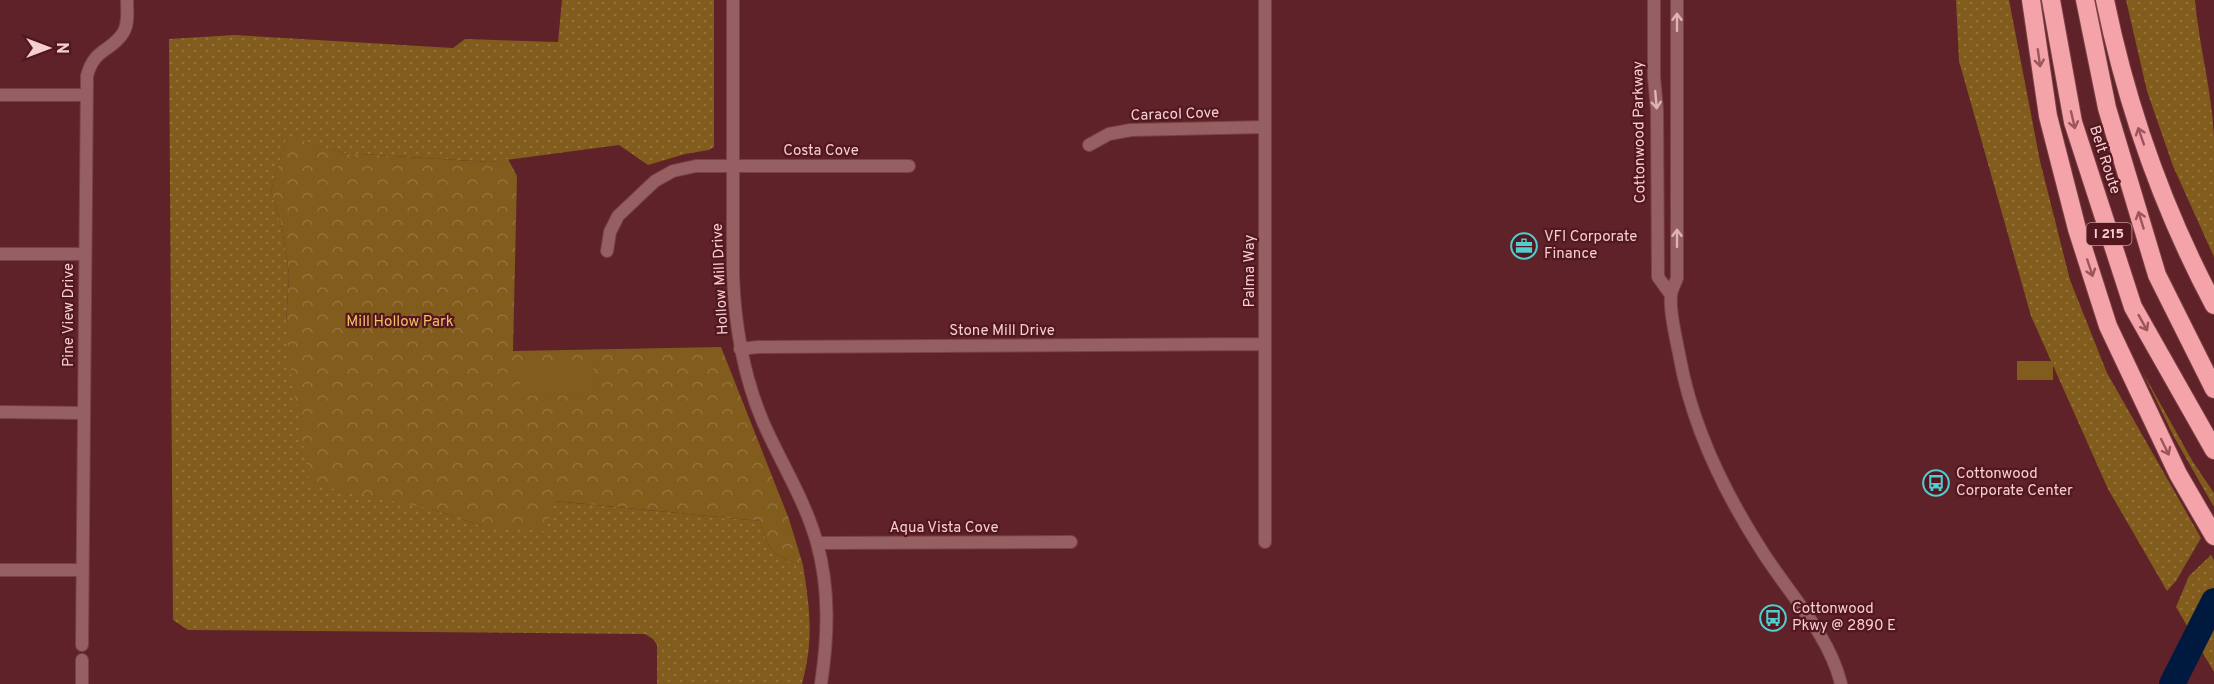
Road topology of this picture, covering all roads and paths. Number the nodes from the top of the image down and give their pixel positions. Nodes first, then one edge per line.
1 (127, 0) edge
2 (733, 0) edge
3 (1265, 0) edge
4 (1654, 0) edge
5 (1677, 0) edge
6 (2031, 0) edge
7 (2051, 0) edge
8 (2085, 0) edge
9 (2104, 0) edge
10 (0, 95) edge
11 (87, 95) junction
12 (1265, 128) junction
13 (1089, 145) dead end
14 (733, 165) junction
15 (909, 166) dead end
16 (607, 251) dead end
17 (0, 254) edge
18 (85, 254) junction
19 (1671, 296) junction
20 (2214, 305) edge
21 (1265, 344) junction
22 (740, 349) junction
23 (2214, 389) edge
24 (0, 412) edge
25 (83, 413) junction
26 (2214, 450) edge
27 (2214, 536) edge
28 (1071, 542) dead end
29 (1265, 542) dead end
30 (817, 543) junction
31 (0, 570) edge
32 (82, 570) junction
33 (82, 645) dead end
34 (82, 660) dead end
35 (82, 684) edge
36 (821, 684) edge
37 (1841, 684) edge

1 - 11 street, Pine View Drive
2 - 14 street, Hollow Mill Drive
3 - 12 street, Palma Way
4 -> 19 street, Cottonwood Parkway
19 -> 5 street, Cottonwood Parkway
6 -> 27 highway
7 -> 26 highway, Belt Route / I 215
23 -> 8 highway, Belt Route / I 215
20 -> 9 highway
10 - 11 street
11 - 18 street, Pine View Drive
12 - 13 street, Caracol Cove
12 - 21 street, Palma Way
14 - 15 street, Costa Cove
14 - 16 street, Costa Cove
14 - 22 street, Hollow Mill Drive
17 - 18 street
18 - 25 street, Pine View Drive
19 - 37 street, Cottonwood Parkway
21 - 22 street, Stone Mill Drive
21 - 29 street, Palma Way
22 - 30 street, Hollow Mill Drive
24 - 25 street
25 - 32 street, Pine View Drive
28 - 30 street, Aqua Vista Cove
30 - 36 street, Hollow Mill Drive
31 - 32 street
32 - 33 street, Pine View Drive
34 - 35 street

